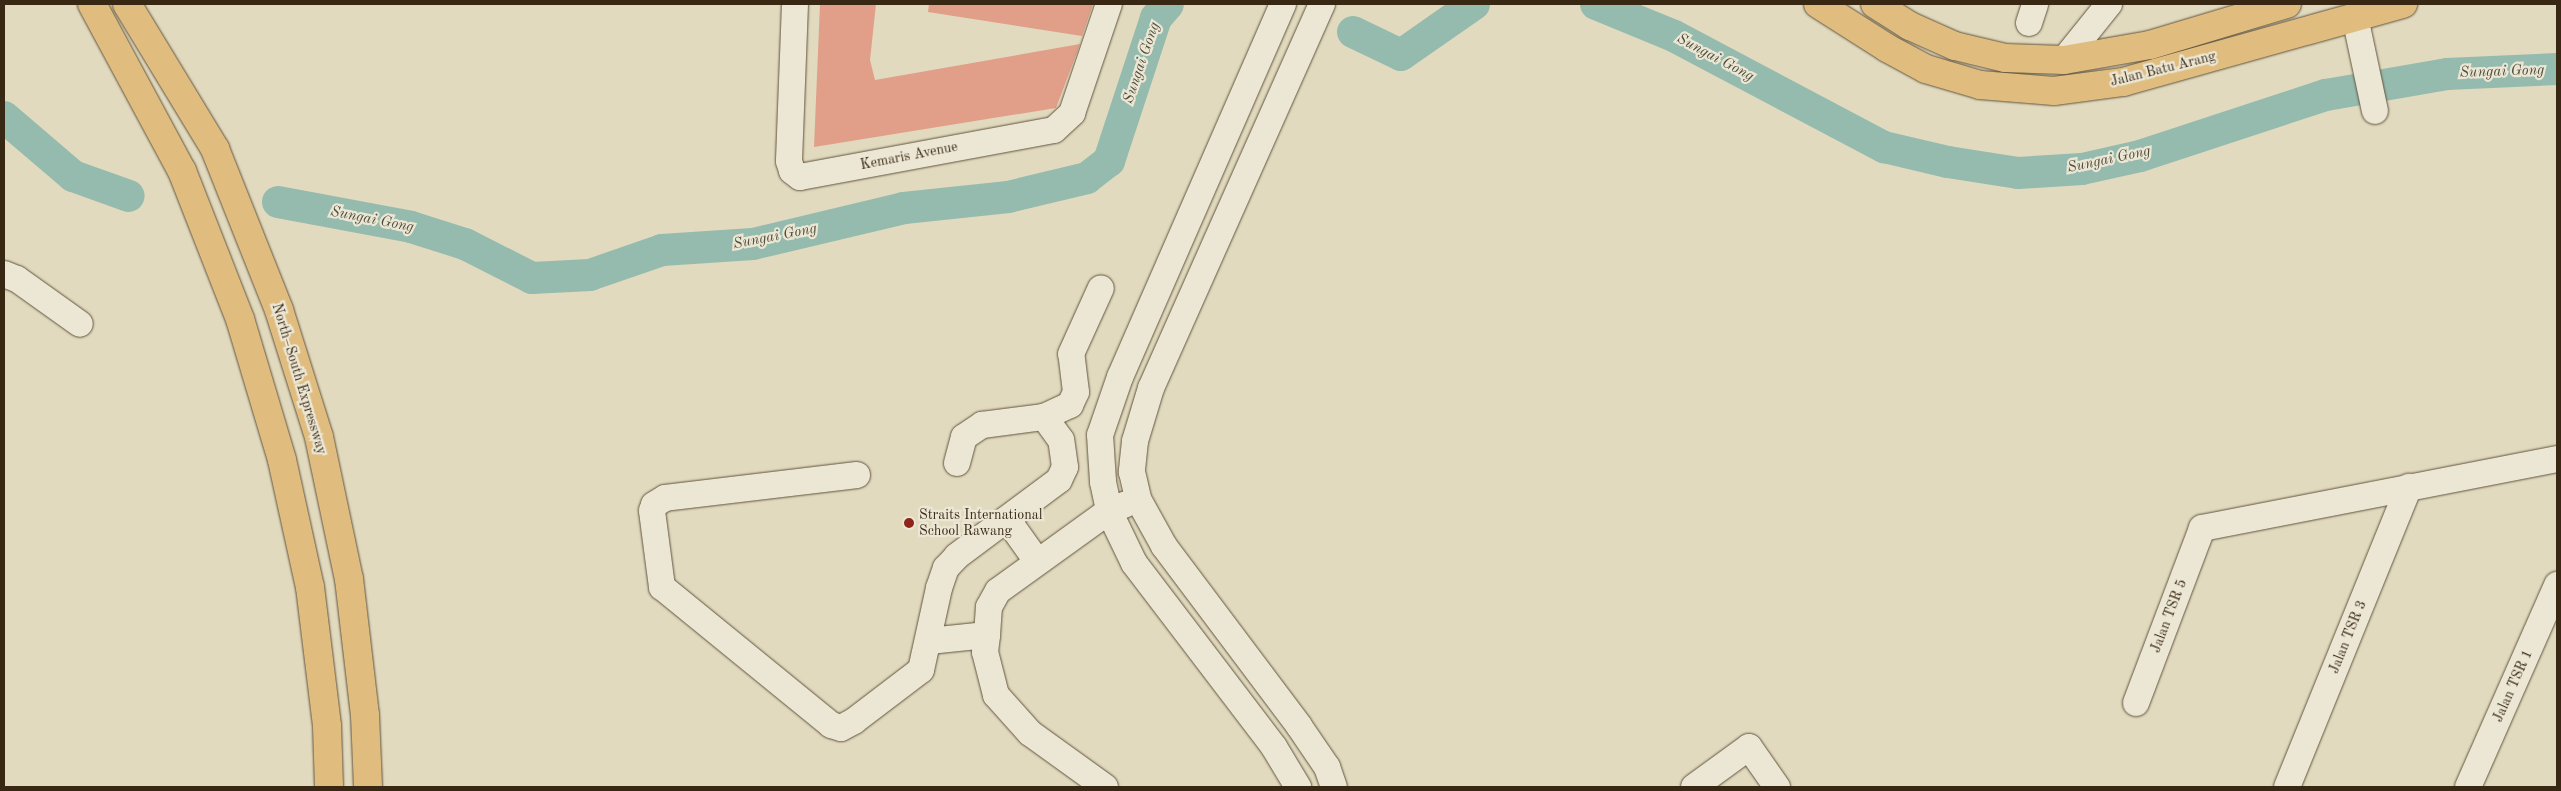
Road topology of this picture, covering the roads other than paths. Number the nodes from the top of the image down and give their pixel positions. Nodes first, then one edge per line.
1 (92, 4) edge
2 (127, 4) edge
3 (795, 4) edge
4 (1109, 4) edge
5 (1282, 4) edge
6 (1322, 4) edge
7 (1818, 4) edge
8 (1875, 4) edge
9 (2110, 4) edge
10 (2403, 4) edge
11 (2277, 5) edge
12 (2355, 17) junction
13 (2064, 60) junction
14 (2374, 104) dead end
15 (4, 274) edge
16 (1101, 288) dead end
17 (80, 324) dead end
18 (1044, 417) junction
19 (2557, 459) edge
20 (957, 463) dead end
21 (858, 475) dead end
22 (2409, 487) junction
23 (1138, 499) junction
24 (1109, 511) junction
25 (1007, 519) junction
26 (1037, 561) junction
27 (2557, 585) edge
28 (987, 634) junction
29 (929, 641) junction
30 (2136, 703) dead end
31 (329, 787) edge
32 (368, 787) edge
33 (1105, 787) edge
34 (1298, 787) edge
35 (1334, 787) edge
36 (1694, 787) edge
37 (1777, 787) edge
38 (2288, 787) edge
39 (2468, 787) edge

1 - 31 main road
2 - 32 main road, North–South Expressway
3 - 4 street, Kemaris Avenue
5 - 24 street
6 - 23 street
7 - 12 main road, Jalan Batu Arang
8 - 13 main road, Jalan Batu Arang
9 - 13 street
10 - 12 main road, Jalan Batu Arang
11 - 13 main road, Jalan Batu Arang
12 - 14 street
15 - 17 street
16 - 18 street
18 - 20 street
18 - 25 street
19 - 22 street
21 - 29 street
22 - 30 street, Jalan TSR 5
22 - 38 street, Jalan TSR 3
23 - 24 street
23 - 35 street
24 - 26 street
24 - 34 street
25 - 26 street
25 - 29 street
26 - 28 street
27 - 39 street, Jalan TSR 1
28 - 29 street
28 - 33 street
36 - 37 street

